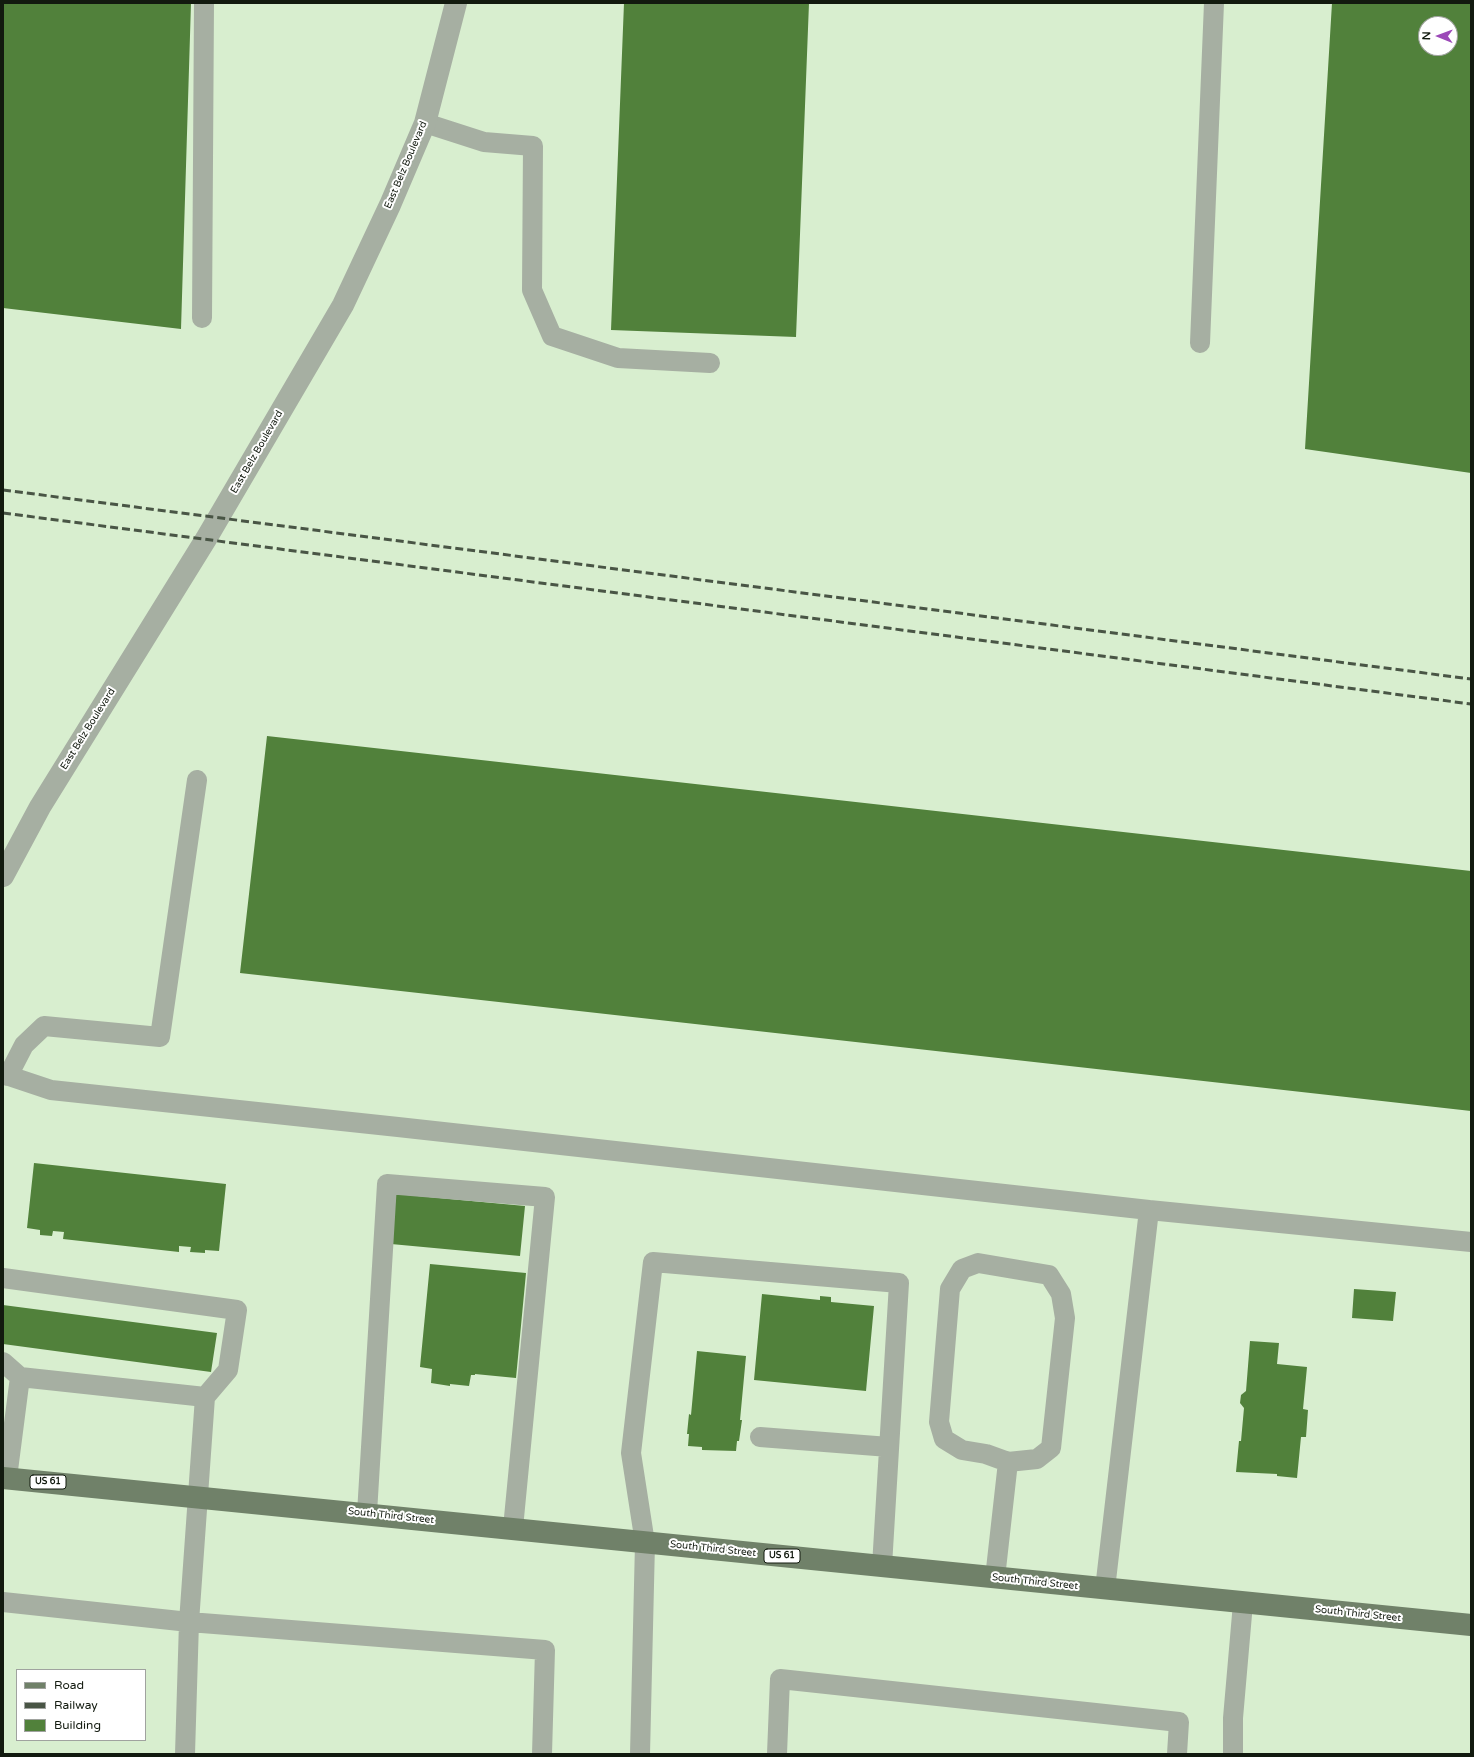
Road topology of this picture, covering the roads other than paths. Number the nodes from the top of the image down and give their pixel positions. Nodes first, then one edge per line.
1 (204, 3) edge
2 (456, 3) edge
3 (1214, 3) edge
4 (425, 123) junction
5 (202, 318) dead end
6 (1200, 343) dead end
7 (710, 363) dead end
8 (197, 780) dead end
9 (3, 876) edge
10 (5, 1075) edge
11 (1149, 1210) junction
12 (1471, 1242) edge
13 (3, 1278) edge
14 (3, 1362) edge
15 (20, 1377) junction
16 (204, 1397) junction
17 (760, 1437) dead end
18 (889, 1447) junction
19 (1008, 1462) junction
20 (5, 1478) edge
21 (197, 1497) junction
22 (367, 1513) junction
23 (513, 1528) junction
24 (645, 1542) junction
25 (882, 1566) junction
26 (995, 1578) junction
27 (1105, 1589) junction
28 (3, 1602) edge
29 (1243, 1603) junction
30 (189, 1622) junction
31 (1471, 1625) edge
32 (185, 1754) edge
33 (542, 1754) edge
34 (640, 1754) edge
35 (777, 1754) edge
36 (1177, 1754) edge
37 (1233, 1754) edge

1 - 5 lane
2 - 4 street, East Belz Boulevard
3 - 6 lane
4 - 7 lane
4 - 9 street, East Belz Boulevard
8 - 10 lane
10 - 11 lane
11 - 12 lane
11 - 27 lane
13 - 16 lane
14 - 15 lane
15 - 16 lane
15 - 20 lane
16 - 21 lane
17 - 18 lane
18 - 24 lane
18 - 25 lane
19 - 19 lane
19 - 26 lane
20 - 21 main road, South Third Street / US 61
21 - 22 main road, South Third Street / US 61
21 - 30 lane
22 - 23 main road, South Third Street / US 61
22 - 23 lane
23 - 24 main road, South Third Street / US 61
24 - 25 main road, South Third Street / US 61
24 - 34 lane
25 - 26 main road, South Third Street / US 61
26 - 27 main road, South Third Street / US 61
27 - 29 main road, South Third Street / US 61
28 - 30 lane
29 - 31 main road, South Third Street / US 61
29 - 37 lane
30 - 32 lane
30 - 33 lane
35 - 36 lane

